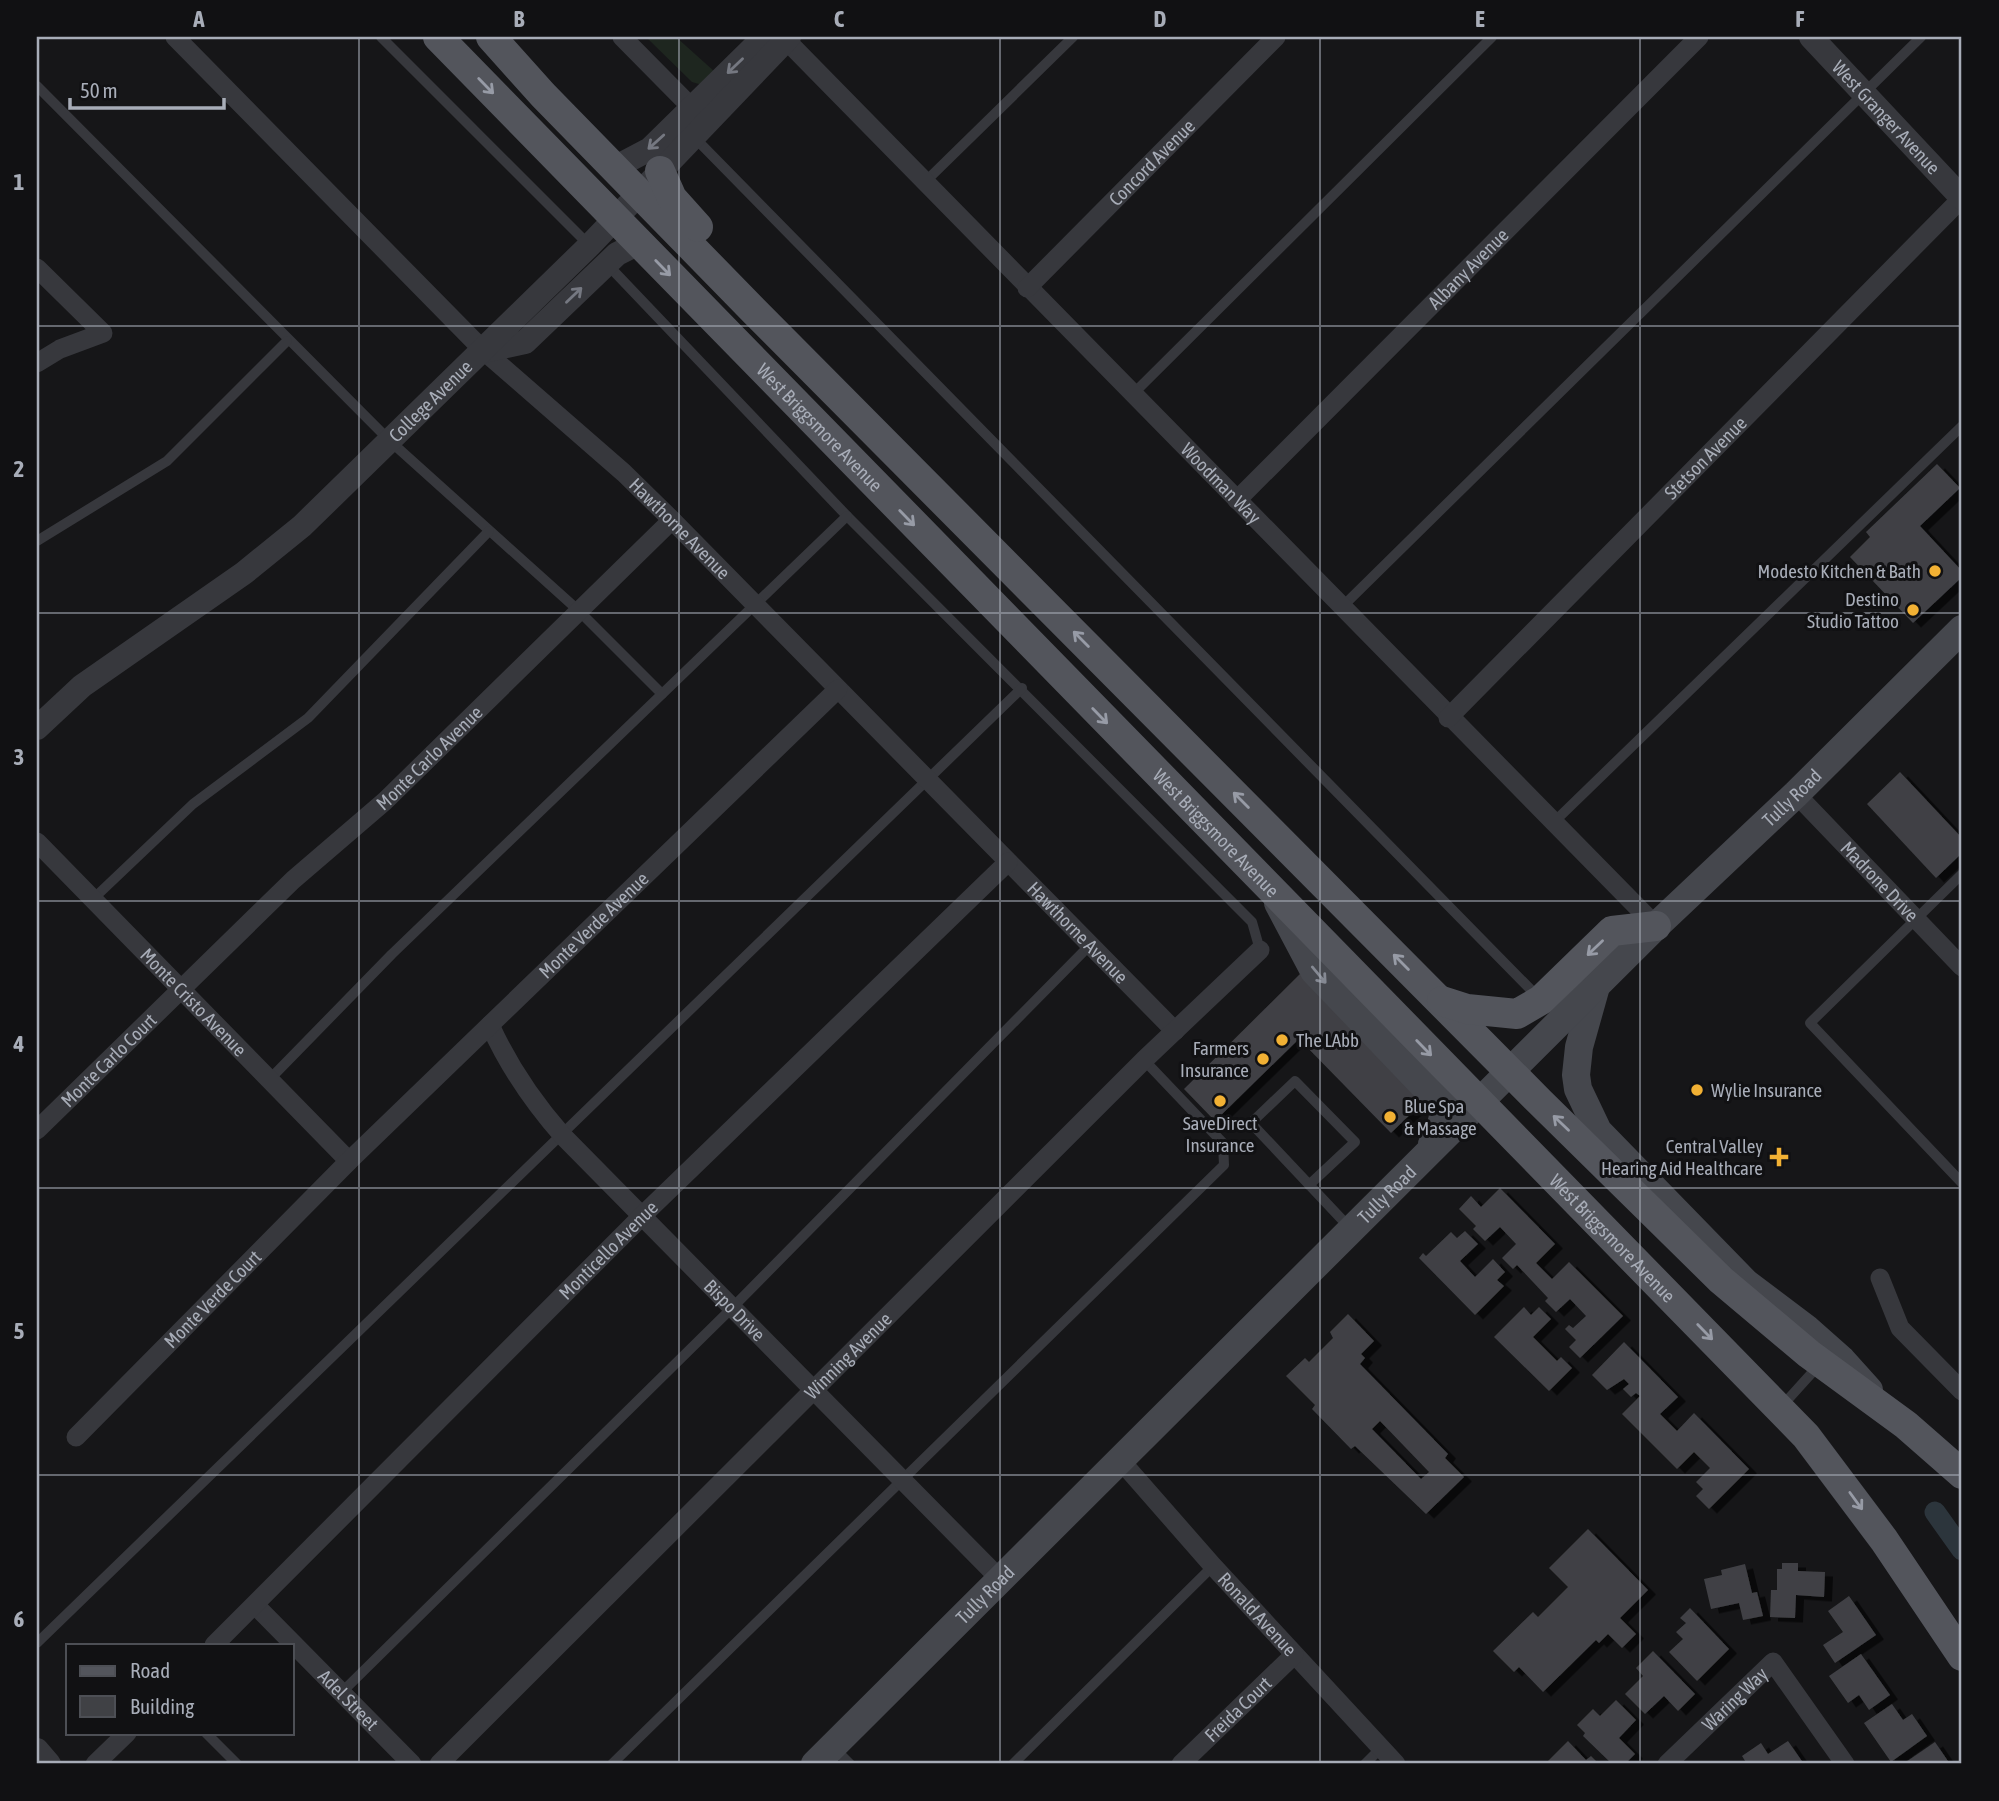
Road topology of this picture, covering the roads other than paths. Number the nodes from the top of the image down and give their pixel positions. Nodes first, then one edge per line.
1 (175, 37) edge
2 (382, 37) edge
3 (438, 37) edge
4 (491, 37) edge
5 (622, 37) edge
6 (1073, 37) edge
7 (1276, 37) edge
8 (1492, 37) edge
9 (1699, 37) edge
10 (1811, 37) edge
11 (1922, 37) edge
12 (787, 38) edge
13 (37, 86) edge
14 (1863, 93) junction
15 (697, 122) junction
16 (614, 168) junction
17 (660, 171) junction
18 (925, 182) junction
19 (639, 193) junction
20 (1962, 198) edge
21 (615, 219) junction
22 (639, 243) junction
23 (598, 255) junction
24 (37, 268) edge
25 (1027, 288) junction
26 (287, 341) junction
27 (525, 342) junction
28 (484, 351) junction
29 (37, 363) edge
30 (518, 379) junction
31 (1133, 395) junction
32 (864, 420) junction
33 (1962, 426) edge
34 (390, 441) junction
35 (1237, 500) junction
36 (847, 516) junction
37 (672, 520) junction
38 (489, 531) junction
39 (37, 541) edge
40 (755, 605) junction
41 (1341, 608) junction
42 (579, 611) junction
43 (1962, 629) edge
44 (1022, 688) junction
45 (838, 689) junction
46 (662, 694) junction
47 (1448, 718) junction
48 (37, 728) edge
49 (928, 780) junction
50 (1796, 794) junction
51 (1553, 823) junction
52 (37, 842) edge
53 (1007, 862) junction
54 (1962, 874) edge
55 (1274, 894) junction
56 (93, 900) junction
57 (1915, 918) junction
58 (1656, 926) junction
59 (1089, 946) junction
60 (1259, 950) joint
61 (1962, 967) edge
62 (1596, 988) junction
63 (180, 989) junction
64 (1440, 1000) junction
65 (1541, 1000) junction
66 (490, 1026) junction
67 (1175, 1031) junction
68 (1144, 1060) junction
69 (1510, 1072) junction
70 (269, 1080) junction
71 (1479, 1104) junction
72 (37, 1130) edge
73 (563, 1136) junction
74 (1422, 1160) junction
75 (349, 1161) junction
76 (1962, 1184) edge
77 (1309, 1185) junction
78 (643, 1215) junction
79 (1352, 1230) junction
80 (1880, 1278) dead end
81 (733, 1307) junction
82 (1821, 1362) junction
83 (813, 1391) junction
84 (1962, 1391) edge
85 (1780, 1409) junction
86 (1906, 1425) junction
87 (76, 1437) dead end
88 (1121, 1461) junction
89 (1962, 1475) edge
90 (901, 1480) junction
91 (1213, 1566) junction
92 (1001, 1580) junction
93 (255, 1605) junction
94 (37, 1643) edge
95 (215, 1644) edge
96 (1294, 1655) junction
97 (1962, 1656) edge
98 (342, 1692) junction
99 (126, 1734) edge
100 (207, 1734) edge
101 (1381, 1748) junction
102 (37, 1750) edge
103 (832, 1758) edge
104 (50, 1764) edge
105 (95, 1764) edge
106 (237, 1764) edge
107 (412, 1764) edge
108 (439, 1764) edge
109 (612, 1764) edge
110 (1013, 1764) edge
111 (1181, 1764) edge
112 (1365, 1764) edge
113 (1396, 1764) edge
114 (1667, 1764) edge
115 (1845, 1764) edge

1 - 28 street, Hawthorne Avenue
2 - 23 lane
3 -> 21 main road, West Briggsmore Avenue
4 - 16 main road, West Briggsmore Avenue
5 - 15 street
6 - 18 lane
7 - 25 street, Concord Avenue
8 - 31 lane
9 - 35 street, Albany Avenue
10 - 14 street, West Granger Avenue
11 - 14 lane
12 - 15 street
12 - 18 street, Woodman Way
13 - 26 lane
14 - 20 street, West Granger Avenue
14 - 41 lane
15 -> 16 street
15 - 17 street, College Avenue
15 - 65 lane
16 - 19 main road, West Briggsmore Avenue
17 - 19 street, College Avenue
17 - 32 main road
18 - 25 street, Woodman Way
19 - 21 street, College Avenue
19 - 32 main road, West Briggsmore Avenue
20 - 47 street, Stetson Avenue
21 - 22 main road, West Briggsmore Avenue
21 - 23 street, College Avenue
22 - 23 street
22 -> 55 main road, West Briggsmore Avenue
27 -> 23 street
23 - 28 street, College Avenue
23 - 36 lane
24 - 29 street
25 - 31 street, Woodman Way
26 - 34 lane
26 - 39 lane
27 - 28 street
27 - 30 street
28 - 30 street, Hawthorne Avenue
28 - 34 street, College Avenue
30 - 37 street, Hawthorne Avenue
31 - 35 street, Woodman Way
64 -> 32 main road, West Briggsmore Avenue
33 - 51 lane
34 - 38 lane
34 - 48 street, College Avenue
35 - 41 street, Woodman Way
36 - 40 lane
36 - 44 lane
37 - 40 street, Hawthorne Avenue
37 - 42 street, Monte Carlo Avenue
38 - 42 lane
38 - 56 lane
40 - 45 street, Hawthorne Avenue
40 - 46 lane
41 - 47 street, Woodman Way
42 - 46 lane
42 - 63 street, Monte Carlo Avenue
43 - 50 main road, Tully Road
44 - 49 lane
44 - 60 lane
45 - 49 street, Hawthorne Avenue
45 - 66 street, Monte Verde Avenue
46 - 70 lane
47 - 51 street, Woodman Way
49 - 53 street, Hawthorne Avenue
49 - 73 lane
50 - 57 street, Madrone Drive
50 - 58 main road, Tully Road
51 - 58 street, Woodman Way
52 - 56 street, Monte Cristo Avenue
53 - 59 street, Hawthorne Avenue
53 - 78 street, Monticello Avenue
54 - 57 lane
55 -> 71 main road, West Briggsmore Avenue
55 -> 74 main road
56 - 63 street, Monte Cristo Avenue
57 - 61 street, Madrone Drive
57 - 76 lane
58 - 62 main road, Tully Road
58 -> 65 main road
59 - 67 street, Hawthorne Avenue
59 - 81 lane
60 - 67 street, Winning Avenue
62 - 69 main road, Tully Road
62 - 86 main road
63 - 70 street, Monte Cristo Avenue
63 - 72 street, Monte Carlo Court
64 - 65 main road
64 - 69 main road, West Briggsmore Avenue
66 - 73 street, Bispo Drive
66 - 75 street, Monte Verde Avenue
67 - 68 street, Winning Avenue
68 - 83 street, Winning Avenue
68 - 90 lane
69 - 71 main road, Tully Road
82 -> 69 main road, West Briggsmore Avenue
70 - 75 street, Monte Cristo Avenue
71 - 74 main road, Tully Road
71 -> 85 main road, West Briggsmore Avenue
73 - 78 street, Bispo Drive
73 - 94 lane
74 - 79 main road, Tully Road
75 - 87 street, Monte Verde Court
77 - 77 lane
77 - 79 lane
78 - 81 street, Bispo Drive
78 - 93 street, Monticello Avenue
79 - 88 main road, Tully Road
80 - 84 street
81 - 83 street, Bispo Drive
81 - 98 lane
82 - 85 lane
82 - 86 main road, West Briggsmore Avenue
83 - 90 street, Bispo Drive
83 - 108 street, Winning Avenue
85 -> 97 main road, West Briggsmore Avenue
86 - 89 main road, West Briggsmore Avenue
88 - 91 street, Ronald Avenue
88 - 92 main road, Tully Road
90 - 92 street, Bispo Drive
90 - 109 lane
91 - 96 street, Ronald Avenue
91 - 110 lane
92 - 103 main road, Tully Road
93 - 95 street, Monticello Avenue
93 - 98 street, Adel Street
96 - 101 street, Ronald Avenue
96 - 111 street, Freida Court
98 - 107 street, Adel Street
99 - 105 street
100 - 106 lane
101 - 112 lane
101 - 113 street, Ronald Avenue
102 - 104 street
114 - 115 street, Waring Way

